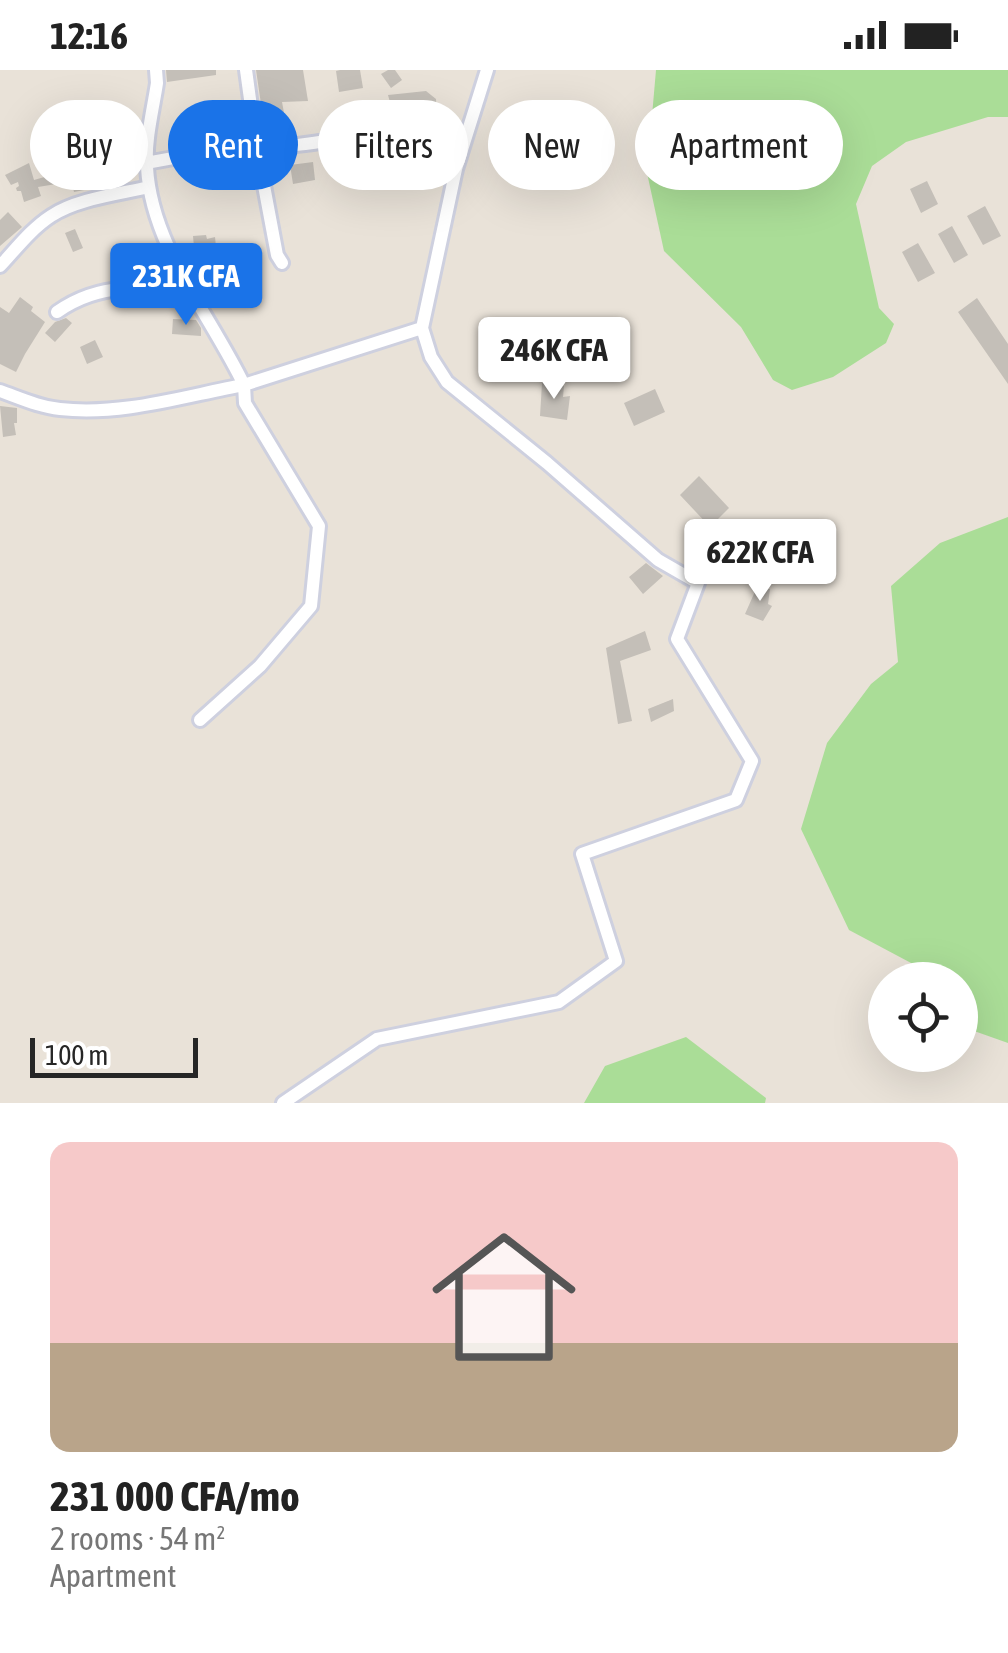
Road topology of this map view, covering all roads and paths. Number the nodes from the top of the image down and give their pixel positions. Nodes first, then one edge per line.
1 (156, 70) edge
2 (246, 70) edge
3 (487, 70) edge
4 (250, 100) edge
5 (468, 127) edge
6 (148, 148) edge
7 (148, 179) edge
8 (149, 187) junction
9 (265, 190) edge
10 (452, 190) edge
11 (282, 264) dead end
12 (0, 266) edge
13 (194, 296) junction
14 (57, 312) dead end
15 (422, 328) junction
16 (244, 385) junction
17 (0, 391) edge
18 (200, 720) dead end
19 (283, 1103) edge

1 - 6 street
2 - 4 street
3 - 5 street
7 - 8 street
8 - 12 street
8 - 13 street
9 - 11 street
10 - 15 street
13 - 14 street
13 - 16 street
15 - 16 street
15 - 19 street
16 - 17 street
16 - 18 street

